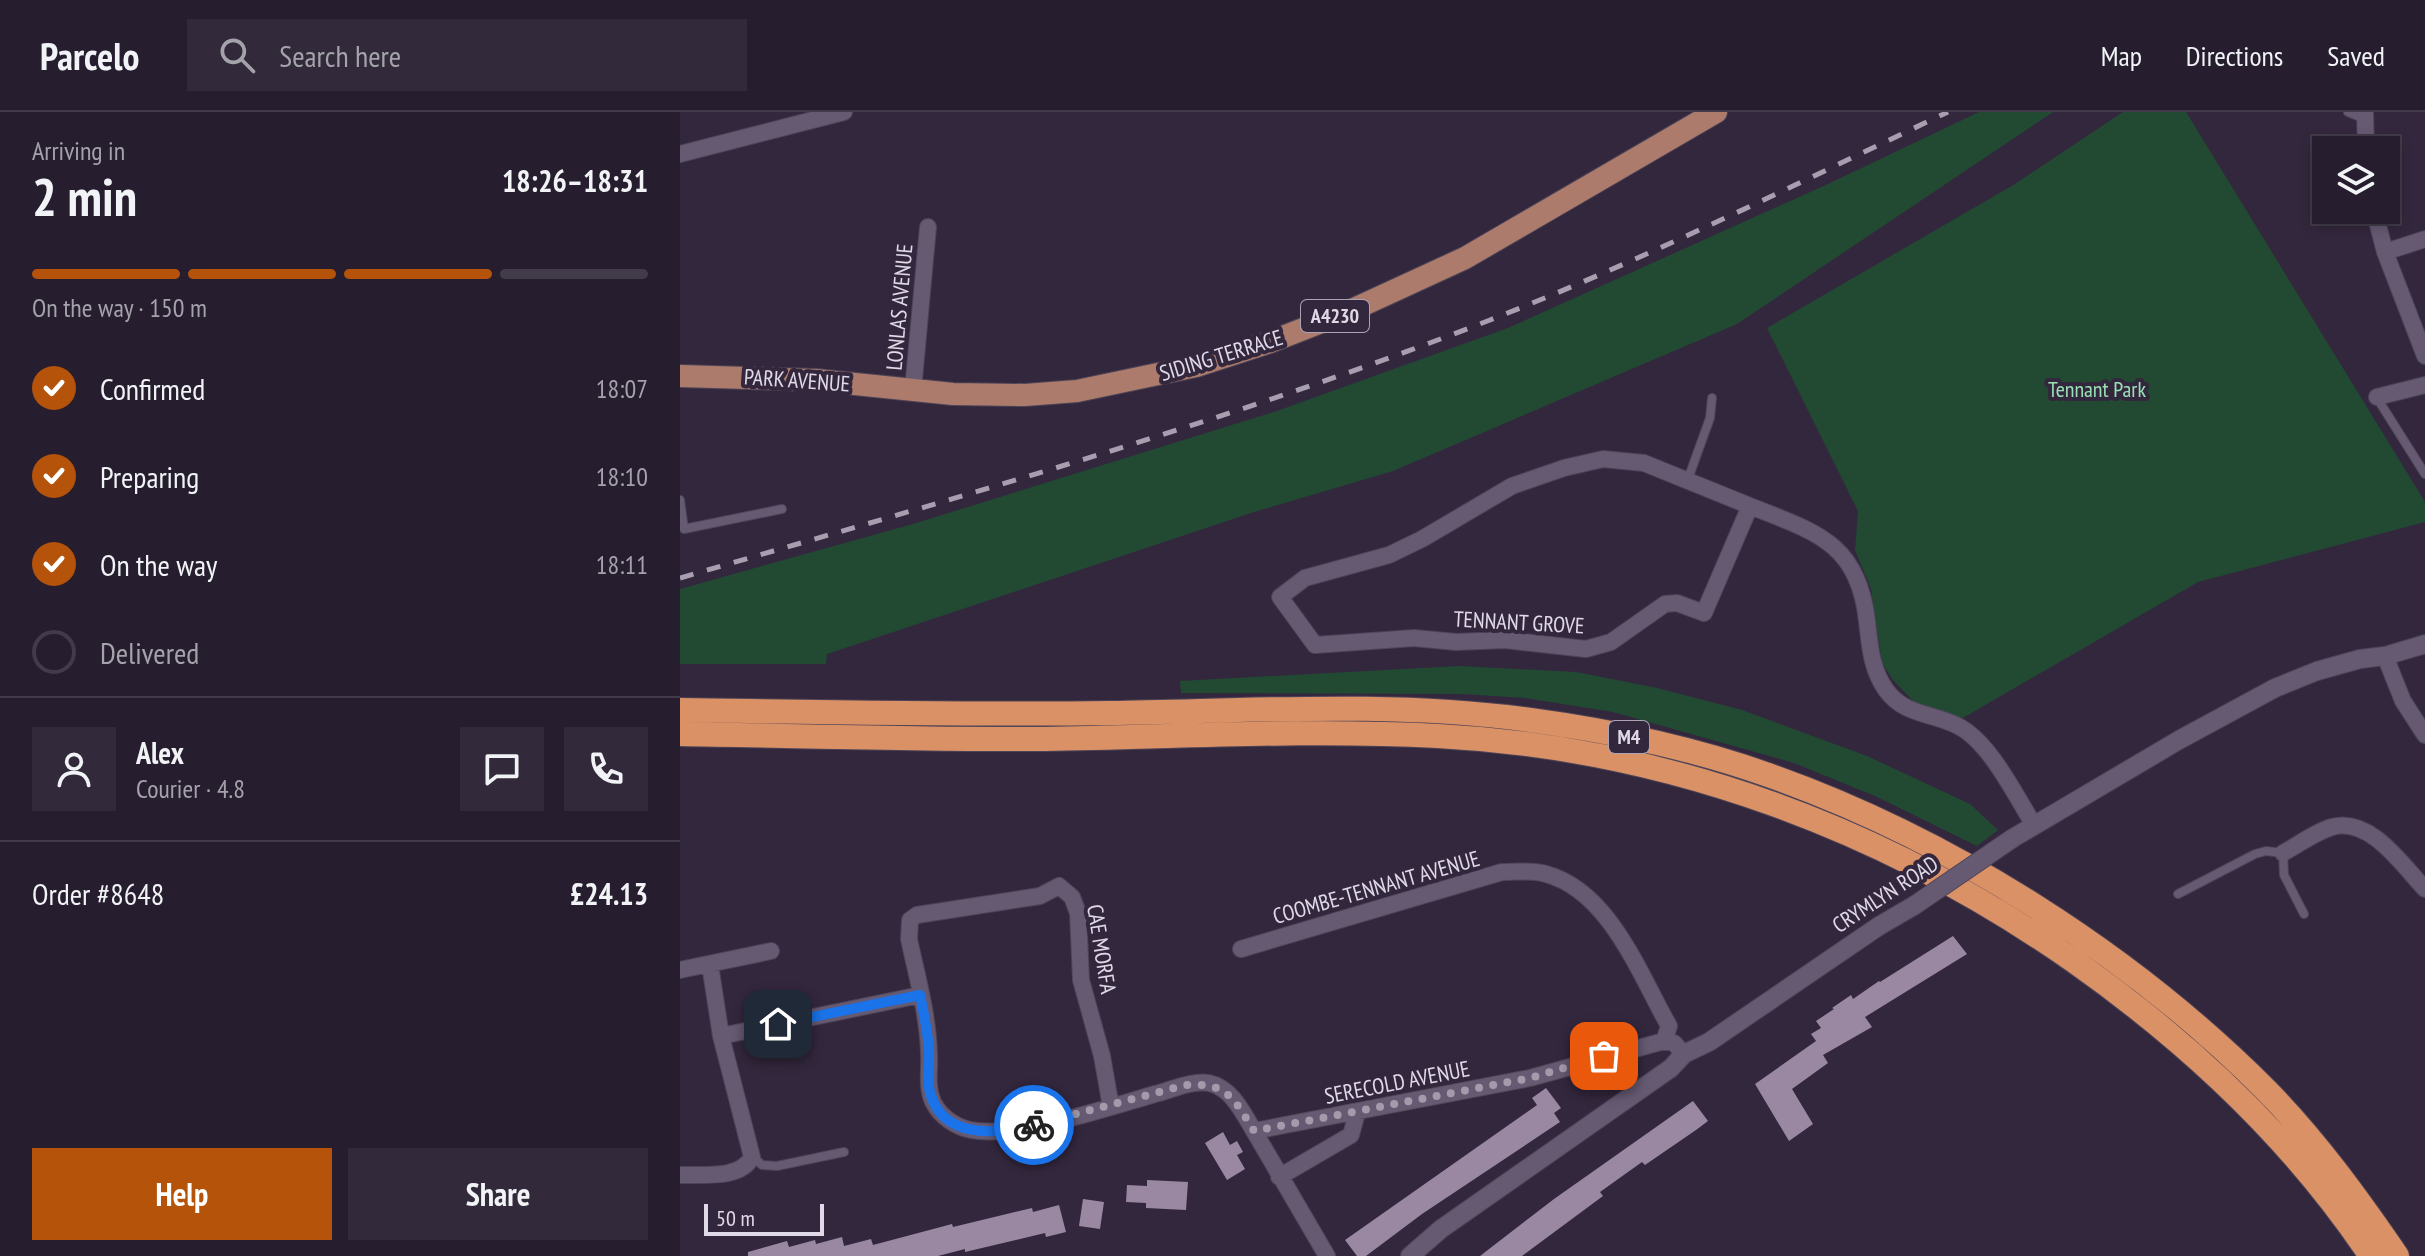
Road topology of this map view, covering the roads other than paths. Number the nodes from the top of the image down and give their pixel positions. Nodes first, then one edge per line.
1 (844, 112) edge
2 (1716, 112) edge
3 (2358, 114) edge
4 (2363, 136) edge
5 (680, 154) edge
6 (2378, 224) edge
7 (928, 227) dead end
8 (2425, 239) edge
9 (2385, 252) junction
10 (2425, 356) edge
11 (680, 376) edge
12 (2425, 385) edge
13 (913, 390) junction
14 (2377, 397) joint
15 (1712, 398) dead end
16 (2425, 474) edge
17 (1688, 479) junction
18 (680, 500) edge
19 (1750, 506) junction
20 (782, 509) dead end
21 (2425, 644) edge
22 (2385, 656) junction
23 (680, 710) edge
24 (680, 734) edge
25 (2425, 735) edge
26 (2034, 825) junction
27 (2283, 853) junction
28 (2425, 889) edge
29 (2178, 894) dead end
30 (2304, 914) dead end
31 (1241, 949) dead end
32 (771, 951) dead end
33 (710, 965) junction
34 (680, 970) edge
35 (920, 995) junction
36 (721, 1036) junction
37 (1664, 1041) junction
38 (1684, 1054) junction
39 (1111, 1107) junction
40 (1357, 1113) junction
41 (1254, 1131) junction
42 (844, 1152) dead end
43 (752, 1157) junction
44 (680, 1175) edge
45 (1279, 1177) junction
46 (1327, 1256) edge
47 (1410, 1256) edge
48 (2371, 1256) edge
49 (2397, 1256) edge

1 - 5 street
2 - 13 main road, SIDING TERRACE / A4230
3 - 4 street
6 - 9 street
7 - 13 street, LONLAS AVENUE
8 - 9 street
9 - 10 street
11 - 13 main road, PARK AVENUE / A4230
12 - 14 street
14 - 16 lane
15 - 17 lane
17 - 19 street, TENNANT GROVE
17 - 19 street, TENNANT GROVE
18 - 20 lane
19 - 26 street
21 - 22 street, CRYMLYN ROAD
22 - 25 street
22 - 26 street, CRYMLYN ROAD
23 - 49 highway, M4
24 - 48 highway, M4
26 - 38 street, CRYMLYN ROAD, bridge
27 - 28 street
27 - 29 lane
27 - 30 lane
31 - 37 street, COOMBE-TENNANT AVENUE
32 - 33 street
33 - 34 street
33 - 36 street
35 - 36 street
35 - 39 street, CAE MORFA
35 - 39 street, CAE MORFA
36 - 43 street
37 - 38 street
37 - 40 street, SERECOLD AVENUE
38 - 47 street, CRYMLYN ROAD
39 - 41 street, CAE MORFA
40 - 41 street, SERECOLD AVENUE
40 - 45 street
41 - 45 street
42 - 43 lane
43 - 44 street
45 - 46 street

